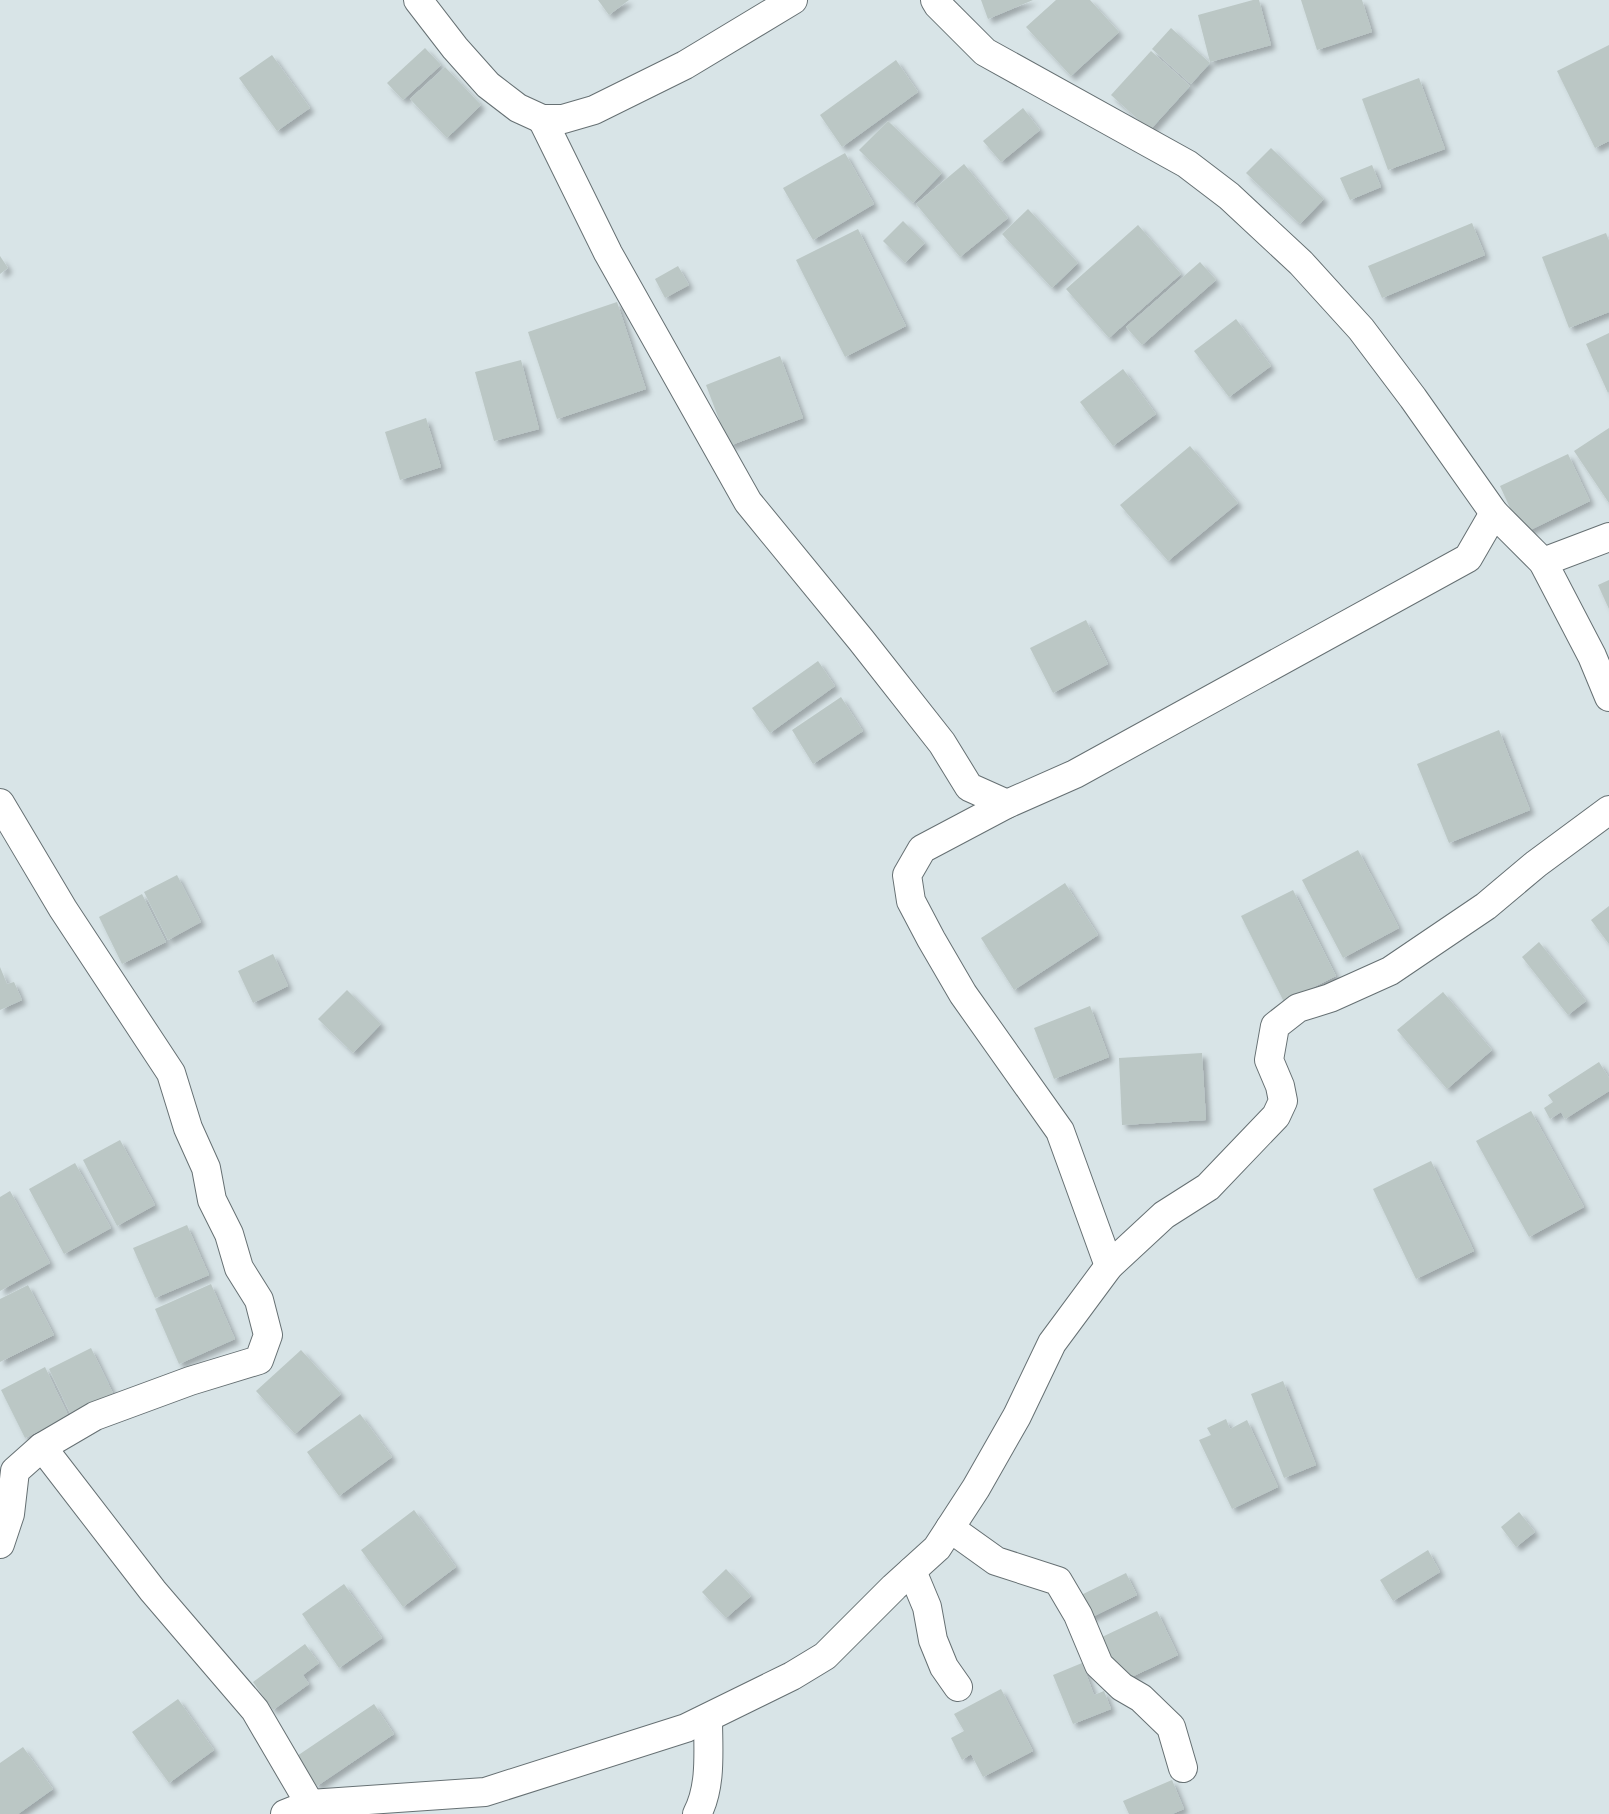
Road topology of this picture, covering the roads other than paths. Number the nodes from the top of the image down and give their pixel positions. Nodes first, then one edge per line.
1 (418, 0) edge
2 (793, 0) edge
3 (935, 0) edge
4 (542, 119) junction
5 (1494, 513) junction
6 (1609, 537) edge
7 (1543, 562) junction
8 (1609, 697) edge
9 (969, 787) junction
10 (0, 803) edge
11 (1007, 804) junction
12 (1609, 810) edge
13 (960, 829) junction
14 (1109, 1266) junction
15 (42, 1447) junction
16 (950, 1528) junction
17 (0, 1544) edge
18 (912, 1571) junction
19 (958, 1687) dead end
20 (708, 1718) junction
21 (1183, 1768) dead end
22 (310, 1804) junction
23 (285, 1814) edge
24 (697, 1814) edge

1 - 4 street
2 - 4 street
3 - 5 street
4 - 9 street
5 - 7 street
5 - 11 street
6 - 7 street
7 - 8 street
9 - 11 street
9 - 13 street
10 - 15 street
11 - 13 street
12 - 14 street
13 - 14 street
14 - 16 street
15 - 17 street
15 - 22 street
16 - 18 street
16 - 21 street
18 - 19 street
18 - 20 street
20 - 22 street
20 - 24 street
22 - 23 street

